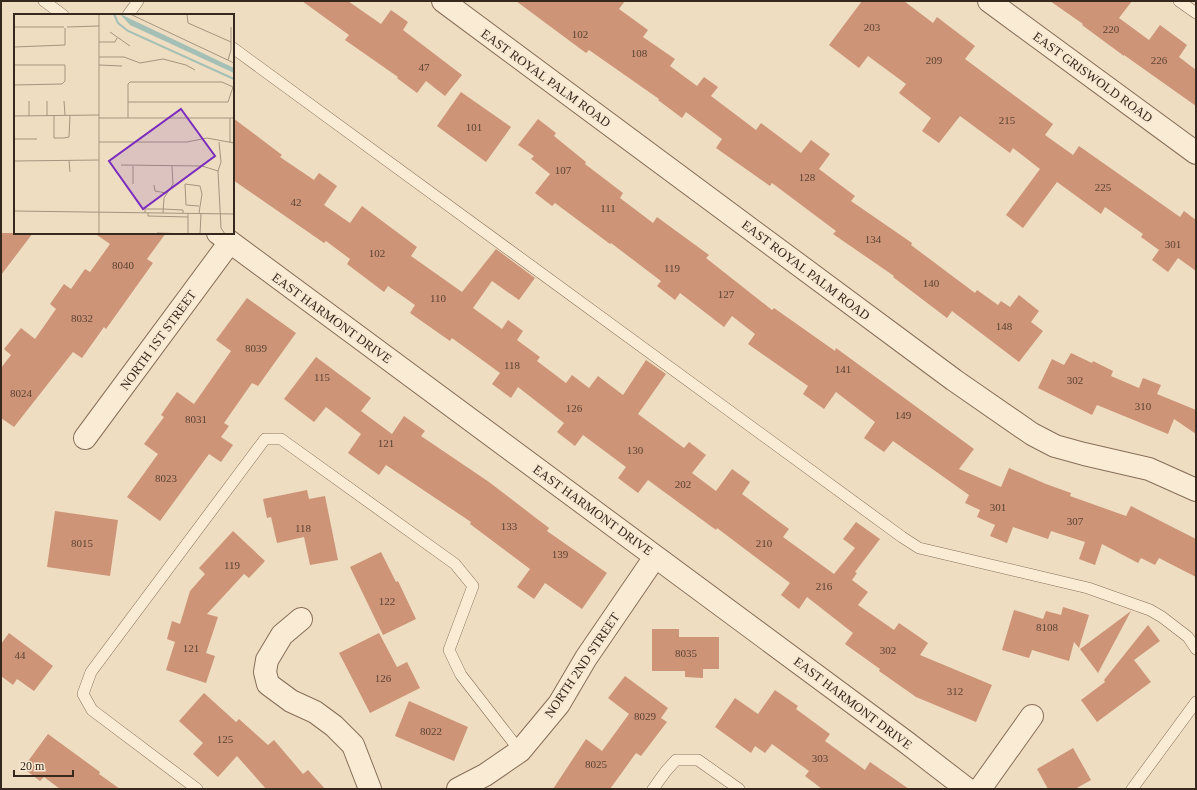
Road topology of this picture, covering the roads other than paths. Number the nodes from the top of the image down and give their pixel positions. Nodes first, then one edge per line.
1 (44, 1) edge
2 (138, 1) edge
3 (443, 1) edge
4 (989, 1) edge
5 (1179, 1) edge
6 (1196, 13) edge
7 (61, 14) edge
8 (129, 14) edge
9 (234, 49) edge
10 (1196, 153) edge
11 (224, 237) edge
12 (85, 438) dead end
13 (1196, 490) edge
14 (655, 556) junction
15 (301, 619) dead end
16 (1196, 649) edge
17 (1196, 702) edge
18 (1032, 716) dead end
19 (520, 751) junction
20 (197, 789) edge
21 (370, 789) edge
22 (458, 789) edge
23 (653, 789) edge
24 (739, 789) edge
25 (967, 789) edge
26 (980, 789) edge
27 (1132, 789) edge

1 - 7 lane
2 - 8 lane
3 - 13 street, EAST ROYAL PALM ROAD
4 - 10 street, EAST GRISWOLD ROAD
5 - 6 lane
9 - 16 lane
11 - 12 street, NORTH 1ST STREET
11 - 14 street, EAST HARMONT DRIVE
14 - 19 street, NORTH 2ND STREET
14 - 25 street, EAST HARMONT DRIVE
15 - 21 street
17 - 27 lane
18 - 26 street
19 - 20 lane
19 - 22 street, NORTH 2ND STREET
23 - 24 lane

